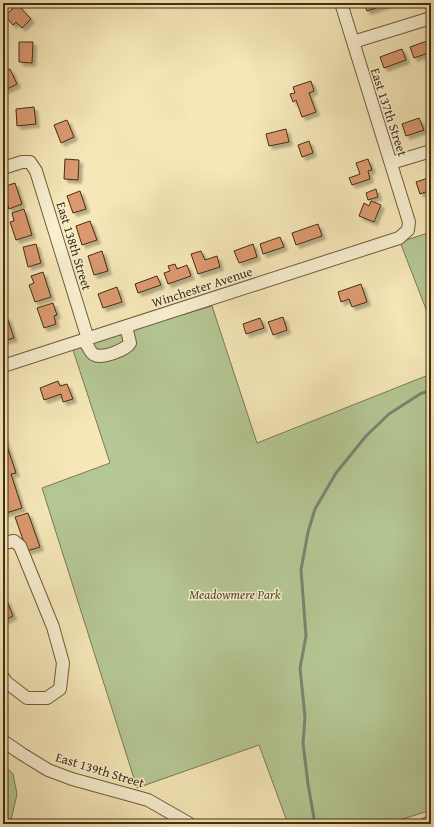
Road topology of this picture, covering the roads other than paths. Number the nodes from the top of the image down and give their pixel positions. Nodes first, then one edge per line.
1 (341, 3) edge
2 (431, 18) edge
3 (353, 42) junction
4 (431, 151) edge
5 (391, 163) junction
6 (3, 168) edge
7 (408, 230) joint
8 (126, 326) junction
9 (86, 339) junction
10 (3, 366) edge
11 (3, 543) edge
12 (3, 676) edge
13 (4, 743) edge
14 (431, 822) edge
15 (190, 824) edge
16 (426, 824) edge

1 - 3 street, East 137th Street
2 - 3 street
3 - 5 street, East 137th Street
4 - 5 street
5 - 7 street, East 137th Street
6 - 9 street, East 138th Street
7 - 8 street, Winchester Avenue
8 - 9 street, Winchester Avenue
8 - 9 street
9 - 10 street, Winchester Avenue
11 - 12 street
13 - 15 street, East 139th Street
14 - 16 street

